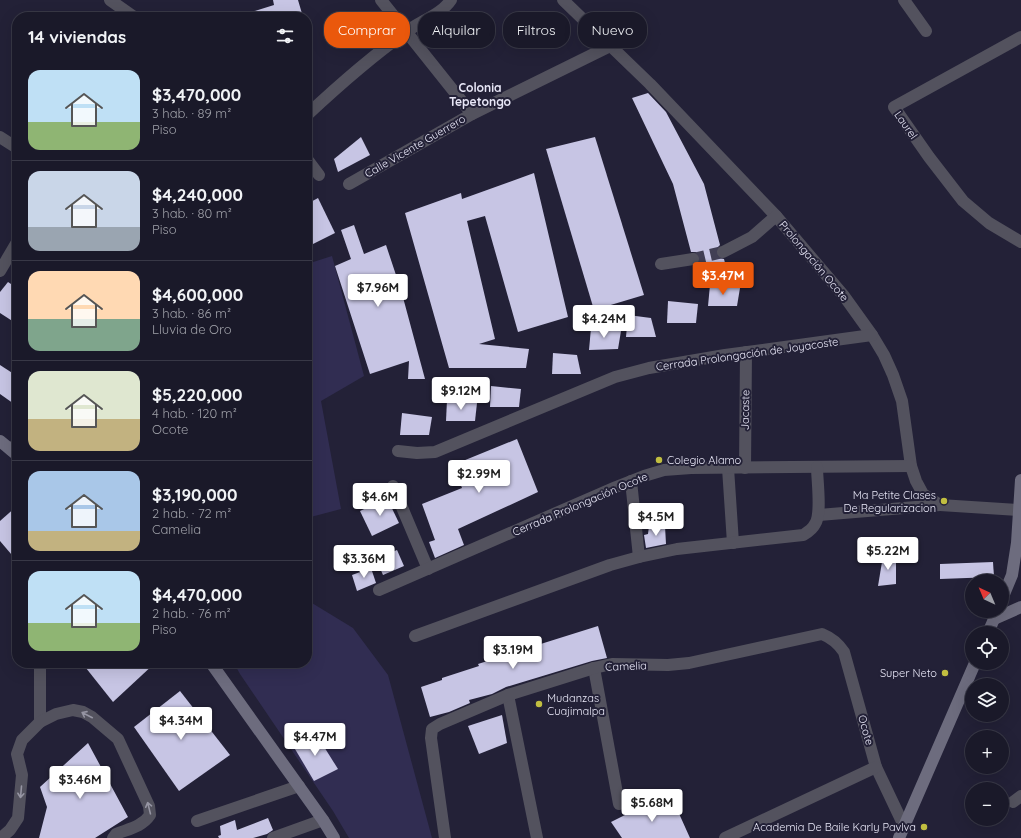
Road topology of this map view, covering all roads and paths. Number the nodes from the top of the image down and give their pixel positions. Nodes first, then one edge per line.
1 (110, 0) edge
2 (381, 0) edge
3 (451, 0) edge
4 (563, 0) edge
5 (904, 0) edge
6 (123, 4) edge
7 (130, 12) edge
8 (391, 12) edge
9 (578, 15) edge
10 (410, 29) edge
11 (926, 31) dead end
12 (410, 36) edge
13 (1021, 37) edge
14 (385, 48) edge
15 (606, 48) edge
16 (612, 48) edge
17 (312, 110) edge
18 (472, 114) junction
19 (0, 137) edge
20 (12, 145) edge
21 (312, 166) edge
22 (319, 175) dead end
23 (349, 184) dead end
24 (776, 216) junction
25 (1021, 242) edge
26 (12, 250) edge
27 (722, 252) tunnel mouth
28 (693, 259) tunnel mouth
29 (661, 264) dead end
30 (0, 270) edge
31 (872, 335) junction
32 (746, 352) junction
33 (0, 441) edge
34 (12, 447) edge
35 (398, 451) dead end
36 (912, 466) junction
37 (816, 467) junction
38 (728, 468) junction
39 (744, 468) junction
40 (1021, 480) edge
41 (630, 481) junction
42 (393, 486) dead end
43 (940, 505) junction
44 (1019, 510) junction
45 (819, 515) junction
46 (733, 543) junction
47 (639, 557) junction
48 (428, 569) junction
49 (1009, 582) edge
50 (379, 590) dead end
51 (1021, 607) edge
52 (1009, 611) edge
53 (415, 636) dead end
54 (829, 637) joint
55 (40, 668) edge
56 (215, 668) edge
57 (594, 668) junction
58 (972, 670) edge
59 (508, 695) junction
60 (40, 722) junction
61 (876, 767) junction
62 (299, 786) junction
63 (619, 804) dead end
64 (323, 820) junction
65 (197, 821) dead end
66 (904, 826) junction
67 (1, 838) edge
68 (113, 838) edge
69 (273, 838) edge
70 (334, 838) edge
71 (445, 838) edge
72 (536, 838) edge
73 (725, 838) edge
74 (899, 838) edge

1 - 6 street
2 - 8 street
3 - 10 street
4 - 9 street, Prolongación Ocote
5 - 11 street
6 - 7 street
12 - 18 street
13 - 25 street, Laurel
14 - 17 street
15 - 18 street, Calle Vicente Guerrero
16 - 24 street, Prolongación Ocote
18 - 23 street, Calle Vicente Guerrero
19 - 20 street
21 - 22 street
24 - 27 street
24 - 31 street, Prolongación Ocote
26 - 30 street
28 - 29 street
31 - 32 street, Cerrada Prolongación de Joyacoste
31 - 36 street, Prolongación Ocote
32 - 35 street, Cerrada Prolongación de Joyacoste
32 - 39 street, Jacaste
33 - 34 street
36 - 37 street, Cerrada Prolongación Ocote
36 - 43 street, Prolongación Ocote
37 - 39 street, Cerrada Prolongación Ocote
37 - 45 street
38 - 39 street, Cerrada Prolongación Ocote
38 - 41 street, Cerrada Prolongación Ocote
38 - 46 street
40 - 44 street
41 - 47 street
41 - 48 street, Cerrada Prolongación Ocote
42 - 48 street
43 - 44 street, Prolongación Ocote
43 - 45 street
44 - 49 street
45 - 46 street
46 - 47 street
47 - 53 street
48 - 50 street, Cerrada Prolongación Ocote
51 - 52 street
54 - 57 street, Camelia
54 - 61 street, Ocote
55 - 60 street
56 - 62 street
57 - 59 street, Camelia
57 - 63 street
58 - 66 street
59 - 71 street, Camelia
59 - 72 street
60 -> 67 street
68 -> 60 street
61 - 66 street, Ocote
61 - 73 street
62 - 64 street
62 - 65 street
64 - 69 street
64 - 70 street
66 - 74 street

